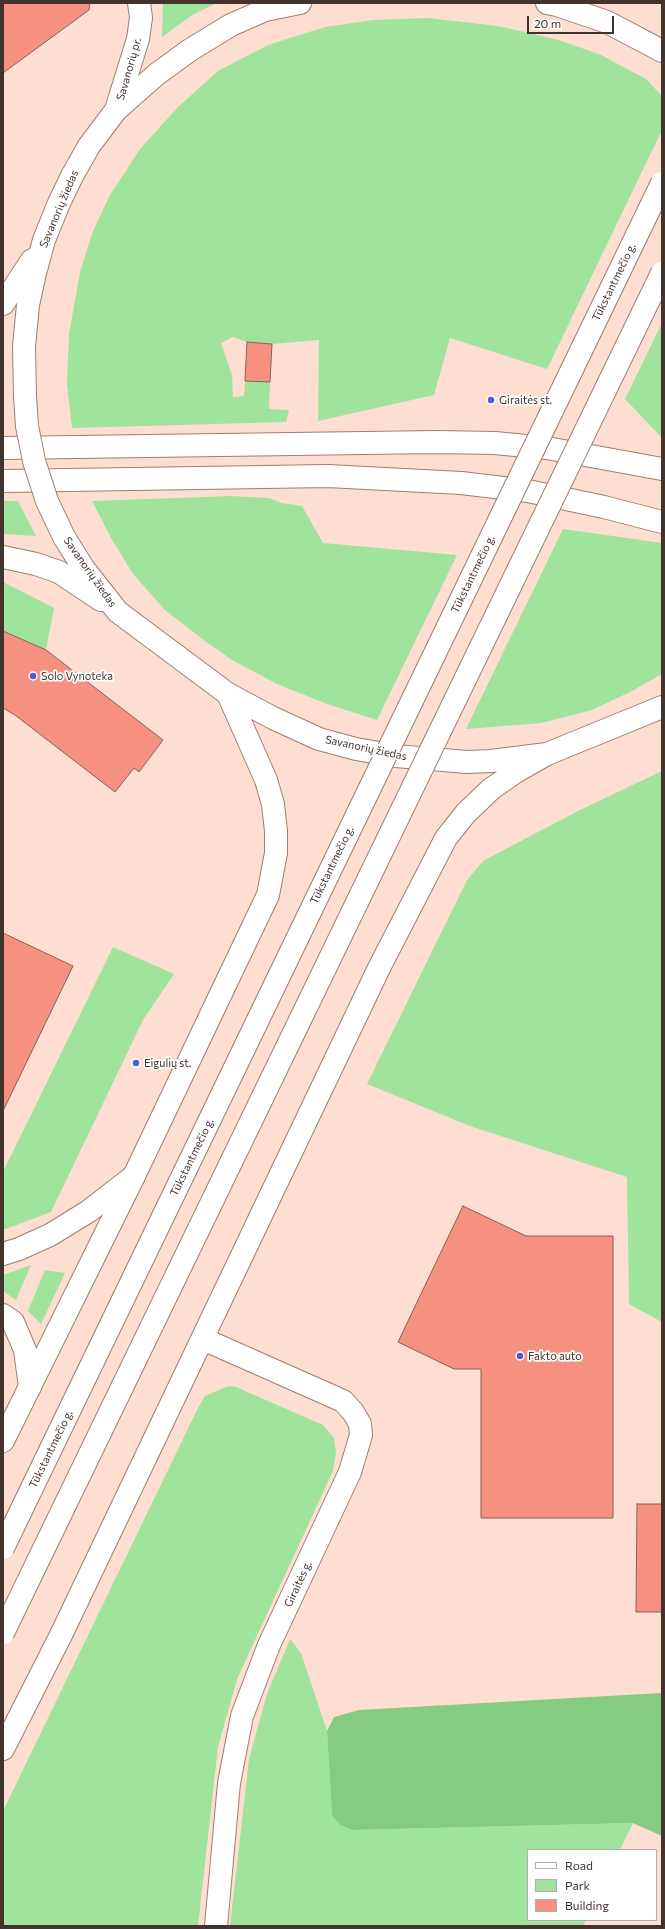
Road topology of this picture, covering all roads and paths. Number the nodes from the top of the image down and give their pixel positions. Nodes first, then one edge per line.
1 (139, 3) edge
2 (300, 3) edge
3 (556, 4) edge
4 (662, 51) edge
5 (116, 110) junction
6 (662, 182) edge
7 (44, 240) junction
8 (662, 273) edge
9 (3, 304) edge
10 (3, 448) edge
11 (662, 469) edge
12 (3, 481) edge
13 (662, 522) edge
14 (3, 557) edge
15 (118, 612) junction
16 (228, 694) junction
17 (661, 707) edge
18 (547, 754) junction
19 (134, 1176) junction
20 (3, 1254) edge
21 (3, 1315) edge
22 (203, 1339) junction
23 (30, 1387) junction
24 (3, 1441) edge
25 (3, 1548) edge
26 (3, 1633) edge
27 (3, 1749) edge
28 (216, 1926) edge

1 - 5 main road, Savanorių pr.
2 - 5 main road, Savanorių žiedas
3 - 4 main road
5 - 7 main road, Savanorių žiedas
6 - 25 main road, Tūkstantmečio g., bridge
7 - 9 main road
7 - 15 main road, Savanorių žiedas, bridge
8 - 26 main road, bridge
10 - 11 main road
12 - 13 main road
14 - 15 main road
15 - 16 main road, Savanorių žiedas
16 - 18 main road, Savanorių žiedas
16 - 19 main road
17 - 18 main road, Savanorių žiedas
18 - 22 main road
19 - 20 main road
19 - 23 main road
21 - 23 main road
22 - 27 main road
22 - 28 main road, Giraitės g.
23 - 24 main road

